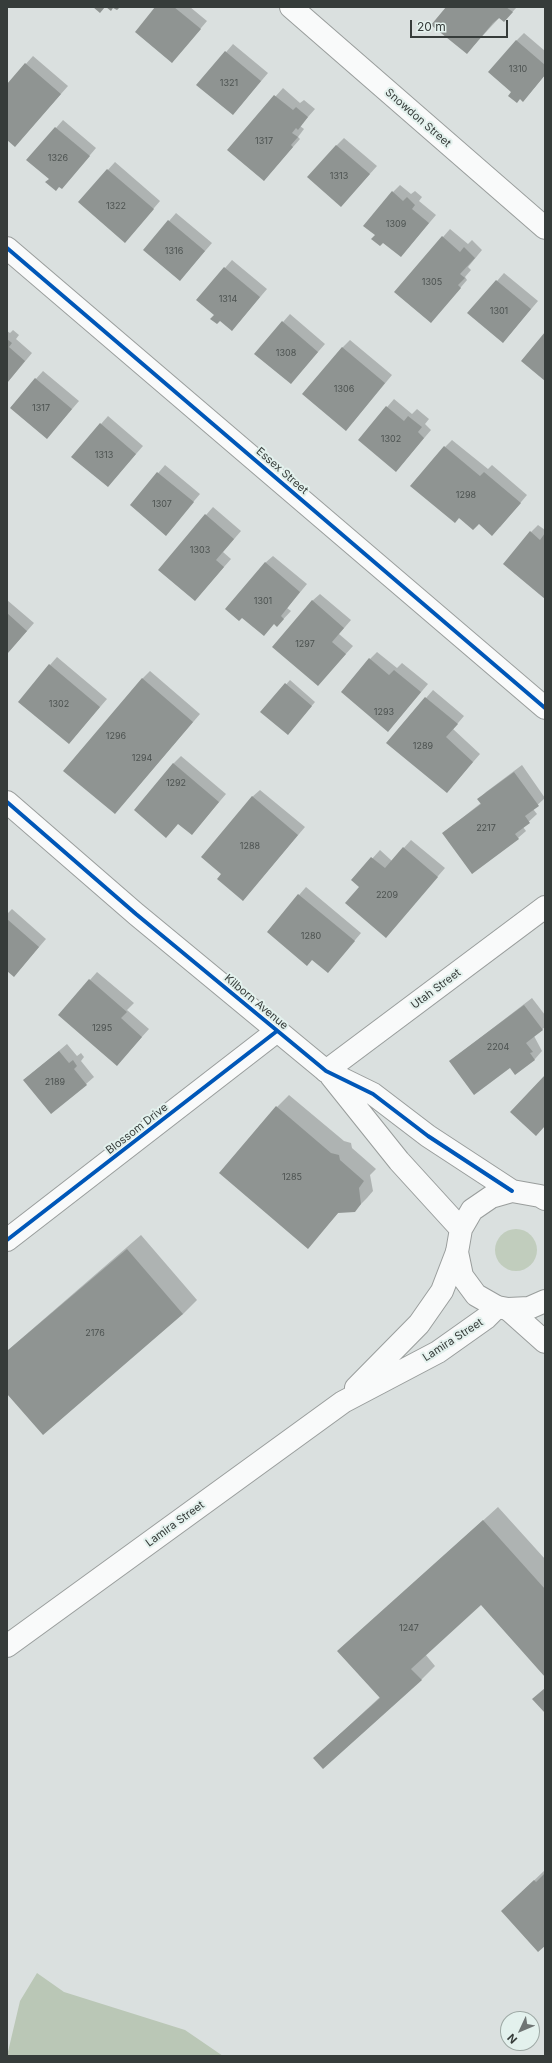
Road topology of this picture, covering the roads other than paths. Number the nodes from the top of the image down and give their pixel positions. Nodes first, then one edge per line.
1 (291, 7) edge
2 (545, 228) edge
3 (7, 248) edge
4 (545, 708) edge
5 (7, 802) edge
6 (545, 907) edge
7 (277, 1031) junction
8 (326, 1071) junction
9 (512, 1191) junction
10 (543, 1196) edge
11 (461, 1229) junction
12 (7, 1240) edge
13 (457, 1252) junction
14 (545, 1301) edge
15 (503, 1308) junction
16 (545, 1342) edge
17 (343, 1402) junction
18 (7, 1646) edge

1 - 2 street, Snowdon Street
3 - 4 street, Essex Street
5 - 7 street, Kilborn Avenue
6 - 8 street, Utah Street
7 - 8 street, Kilborn Avenue
7 - 12 street, Blossom Drive
8 - 9 street, Kilborn Avenue
8 - 11 street, Kilborn Avenue
9 - 10 street
9 - 11 street
11 - 13 street
13 - 15 street
13 - 17 street, Lamira Street
14 - 15 street
15 - 16 street
15 - 17 street, Lamira Street
17 - 18 street, Lamira Street

